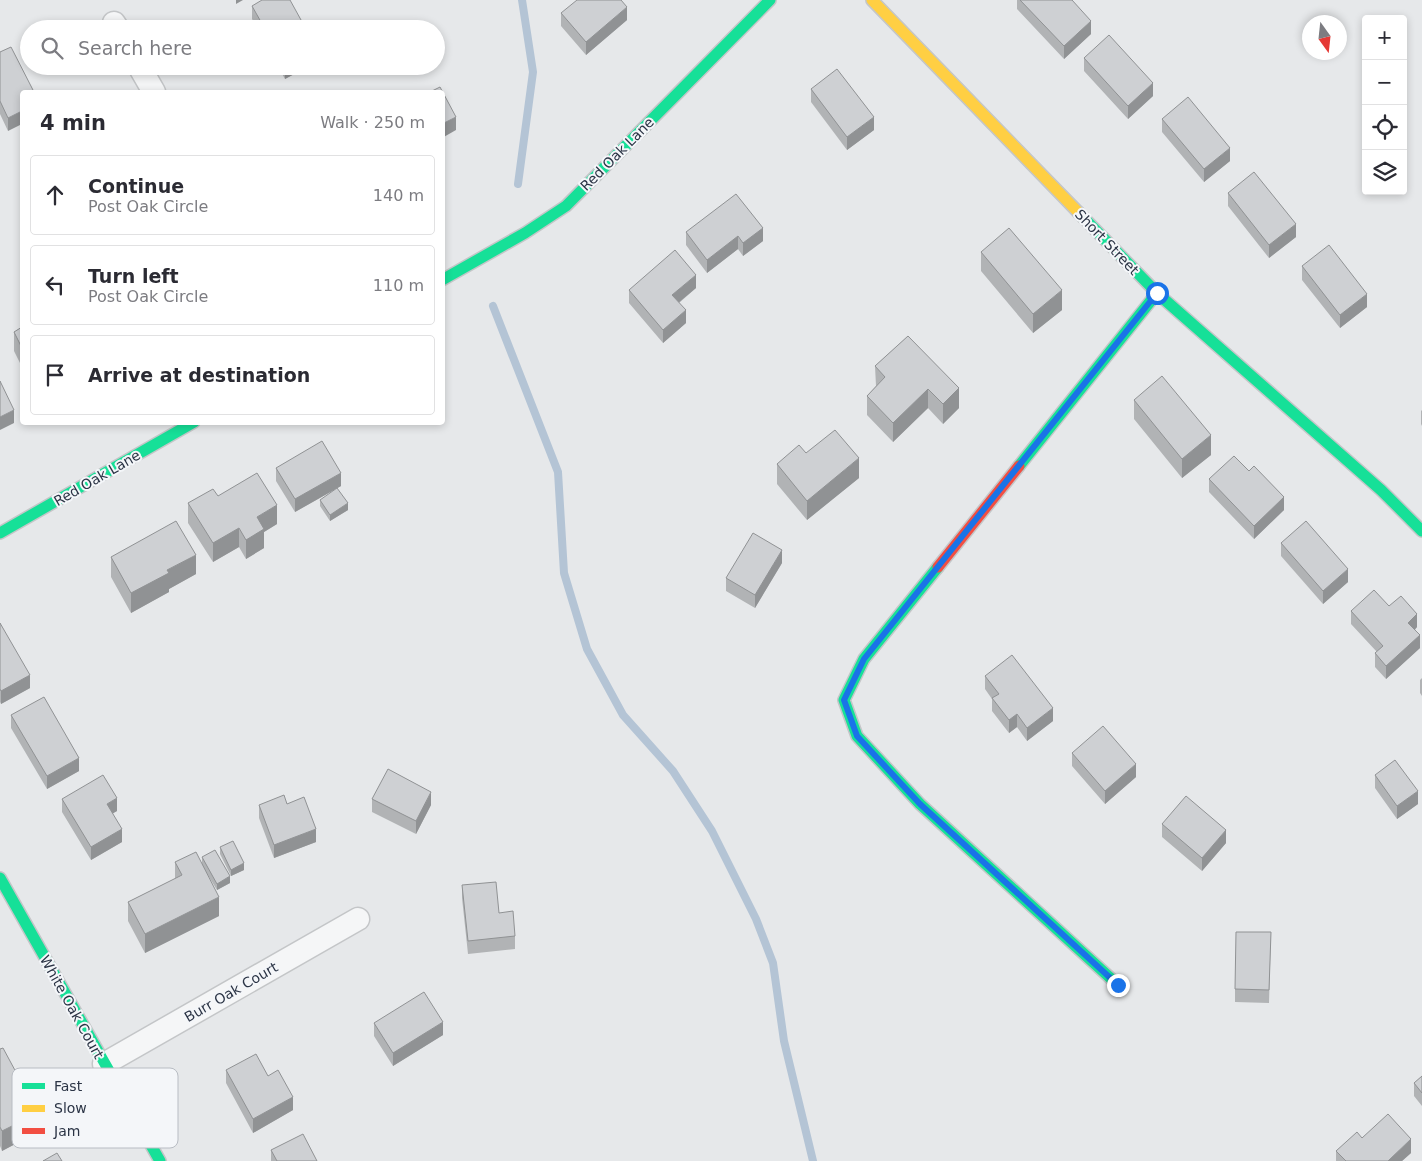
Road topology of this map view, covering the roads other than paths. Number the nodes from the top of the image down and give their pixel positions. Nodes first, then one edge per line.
1 (770, 0) edge
2 (872, 0) edge
3 (144, 75) edge
4 (153, 90) edge
5 (445, 278) edge
6 (1157, 293) junction
7 (189, 425) edge
8 (1422, 531) edge
9 (0, 534) edge
10 (0, 878) edge
11 (358, 919) dead end
12 (1118, 985) dead end
13 (104, 1064) junction
14 (106, 1068) edge
15 (152, 1148) edge
16 (160, 1161) edge

1 - 5 street, Red Oak Lane
2 - 6 street, Short Street
3 - 4 street
6 - 8 street, Short Street
6 - 12 street
7 - 9 street, Red Oak Lane
10 - 13 street, White Oak Court
11 - 13 street, Burr Oak Court
13 - 14 street, White Oak Court
15 - 16 street, White Oak Court

